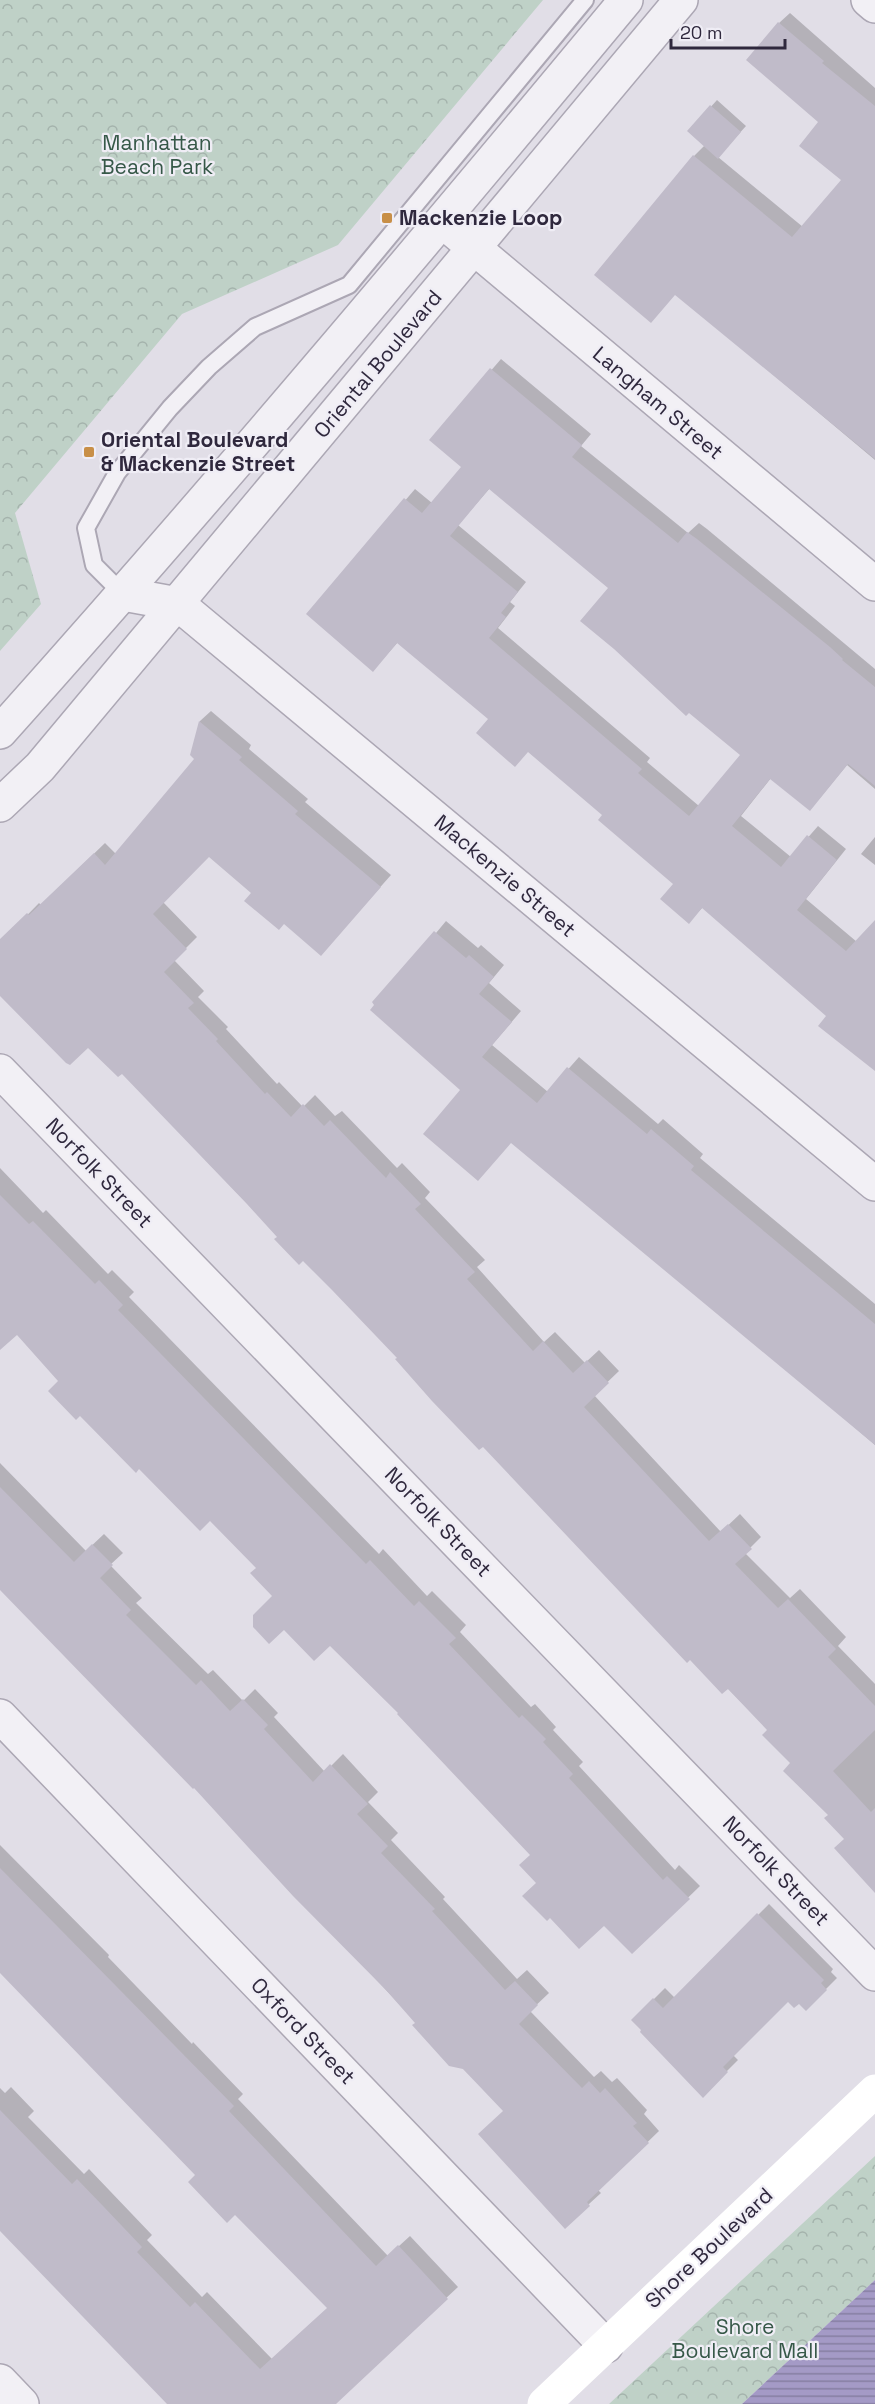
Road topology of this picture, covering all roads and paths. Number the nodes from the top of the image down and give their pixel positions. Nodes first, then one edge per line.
1 (585, 0) edge
2 (626, 0) edge
3 (681, 0) edge
4 (868, 0) edge
5 (875, 6) edge
6 (442, 221) junction
7 (474, 249) junction
8 (875, 584) edge
9 (123, 594) junction
10 (178, 604) junction
11 (0, 732) edge
12 (0, 806) edge
13 (0, 1071) edge
14 (875, 1184) edge
15 (0, 1716) edge
16 (875, 1974) edge
17 (875, 2091) edge
18 (606, 2346) junction
19 (0, 2381) edge
20 (22, 2404) edge
21 (543, 2404) edge

1 - 9 lane
2 - 6 street, Oriental Boulevard
3 - 7 street, Oriental Boulevard
4 - 5 street
6 - 7 street, Langham Street
6 - 9 street, Oriental Boulevard
7 - 8 street, Langham Street
7 - 10 street, Oriental Boulevard
9 - 10 street, Mackenzie Street
9 - 11 street, Oriental Boulevard
10 - 12 street, Oriental Boulevard
10 - 14 street, Mackenzie Street
13 - 16 street, Norfolk Street
15 - 18 street, Oxford Street
17 - 18 main road, Shore Boulevard
18 - 21 main road, Shore Boulevard
19 - 20 street

